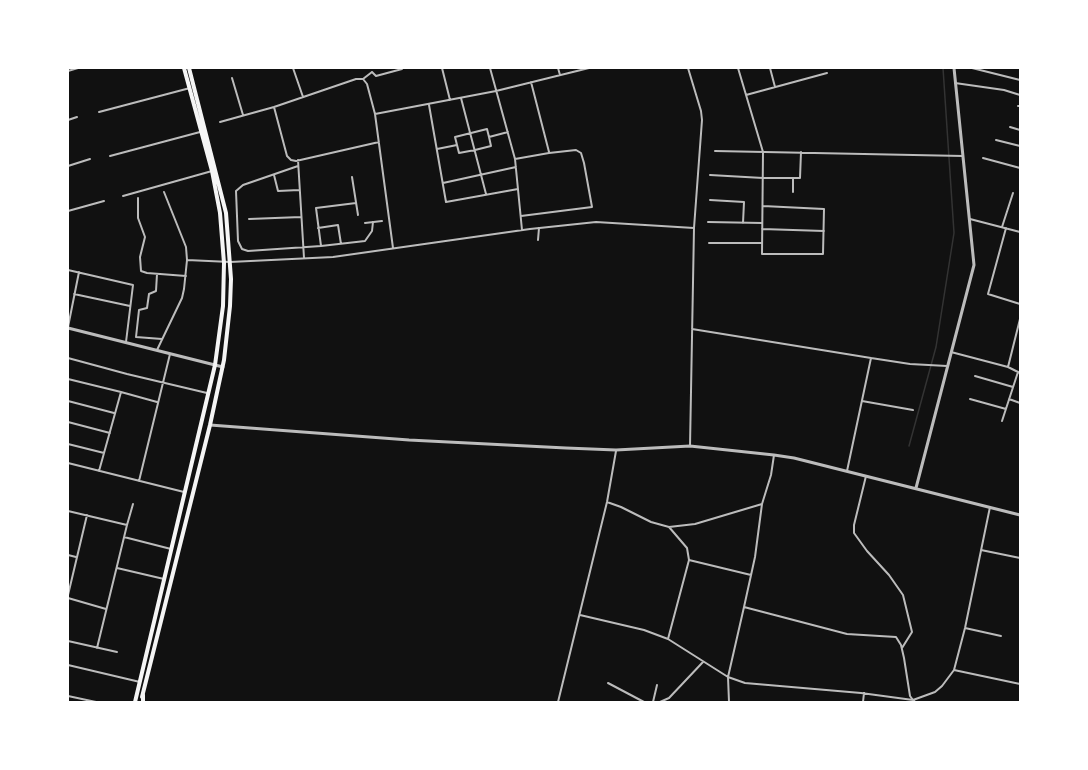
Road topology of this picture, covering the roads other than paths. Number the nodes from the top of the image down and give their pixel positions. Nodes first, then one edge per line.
1 (78, 68) edge
2 (184, 68) edge
3 (189, 68) edge
4 (293, 68) edge
5 (371, 68) edge
6 (402, 68) edge
7 (442, 68) edge
8 (490, 68) edge
9 (558, 68) edge
10 (589, 68) edge
11 (688, 68) edge
12 (738, 68) edge
13 (770, 68) edge
14 (954, 68) edge
15 (972, 68) edge
16 (1000, 68) edge
17 (68, 71) edge
18 (372, 72) junction
19 (827, 73) dead end
20 (998, 74) junction
21 (560, 75) junction
22 (232, 78) dead end
23 (363, 79) junction
24 (1020, 80) edge
25 (531, 82) junction
26 (955, 83) junction
27 (775, 87) junction
28 (190, 88) junction
29 (496, 91) junction
30 (1020, 94) edge
31 (746, 95) junction
32 (303, 97) junction
33 (461, 98) junction
34 (450, 100) junction
35 (428, 104) junction
36 (274, 107) junction
37 (99, 112) dead end
38 (375, 114) junction
39 (243, 115) junction
40 (77, 117) dead end
41 (68, 120) edge
42 (220, 122) dead end
43 (1010, 127) dead end
44 (1020, 130) edge
45 (202, 132) junction
46 (508, 132) junction
47 (470, 133) junction
48 (489, 137) junction
49 (996, 140) dead end
50 (379, 142) junction
51 (457, 145) junction
52 (1020, 146) edge
53 (437, 149) junction
54 (475, 150) junction
55 (715, 151) dead end
56 (763, 152) junction
57 (801, 152) junction
58 (549, 153) junction
59 (110, 156) dead end
60 (963, 156) junction
61 (983, 158) dead end
62 (90, 159) dead end
63 (515, 159) junction
64 (298, 160) junction
65 (68, 166) edge
66 (298, 166) junction
67 (516, 166) junction
68 (1020, 168) edge
69 (212, 171) junction
70 (274, 175) junction
71 (481, 175) junction
72 (710, 175) dead end
73 (352, 177) dead end
74 (763, 178) junction
75 (793, 178) junction
76 (443, 183) junction
77 (518, 189) junction
78 (299, 190) junction
79 (164, 192) dead end
80 (793, 192) dead end
81 (1013, 193) dead end
82 (486, 195) junction
83 (123, 196) dead end
84 (138, 198) dead end
85 (710, 200) dead end
86 (104, 201) dead end
87 (356, 203) junction
88 (763, 206) junction
89 (68, 211) edge
90 (358, 215) dead end
91 (520, 216) junction
92 (301, 217) junction
93 (249, 219) dead end
94 (970, 219) junction
95 (382, 221) dead end
96 (373, 222) junction
97 (708, 222) dead end
98 (365, 223) dead end
99 (743, 223) junction
100 (762, 223) junction
101 (1002, 227) junction
102 (318, 228) junction
103 (539, 228) junction
104 (694, 228) junction
105 (1006, 228) junction
106 (762, 229) junction
107 (522, 230) junction
108 (824, 231) junction
109 (1020, 232) edge
110 (538, 240) dead end
111 (709, 243) dead end
112 (762, 243) junction
113 (341, 244) junction
114 (321, 246) junction
115 (303, 248) junction
116 (393, 248) junction
117 (304, 258) junction
118 (187, 260) junction
119 (227, 263) junction
120 (68, 270) edge
121 (79, 272) junction
122 (158, 274) junction
123 (186, 276) junction
124 (74, 294) junction
125 (1020, 304) edge
126 (130, 306) junction
127 (1020, 319) edge
128 (68, 327) edge
129 (692, 329) junction
130 (138, 337) junction
131 (162, 339) junction
132 (126, 342) junction
133 (137, 345) junction
134 (157, 350) junction
135 (951, 352) junction
136 (170, 354) junction
137 (68, 358) edge
138 (871, 358) junction
139 (215, 366) junction
140 (947, 366) junction
141 (223, 367) junction
142 (1008, 368) junction
143 (1019, 372) edge
144 (975, 376) dead end
145 (68, 379) edge
146 (163, 383) junction
147 (1013, 387) junction
148 (120, 392) junction
149 (208, 393) junction
150 (970, 399) dead end
151 (1009, 399) junction
152 (68, 401) edge
153 (862, 401) junction
154 (158, 402) junction
155 (1020, 403) edge
156 (1006, 409) junction
157 (913, 410) dead end
158 (115, 413) junction
159 (1002, 421) dead end
160 (68, 422) edge
161 (210, 425) junction
162 (110, 433) junction
163 (68, 444) edge
164 (690, 446) junction
165 (616, 450) junction
166 (104, 453) junction
167 (774, 455) junction
168 (68, 463) edge
169 (99, 471) junction
170 (847, 471) junction
171 (866, 476) junction
172 (138, 481) junction
173 (916, 488) junction
174 (184, 492) junction
175 (607, 502) junction
176 (133, 504) dead end
177 (762, 504) junction
178 (990, 507) junction
179 (68, 511) edge
180 (87, 515) junction
181 (1020, 515) edge
182 (127, 525) junction
183 (669, 526) junction
184 (124, 537) junction
185 (171, 549) junction
186 (981, 550) junction
187 (68, 555) edge
188 (77, 557) junction
189 (1020, 558) edge
190 (690, 560) junction
191 (117, 568) junction
192 (751, 575) junction
193 (69, 579) edge
194 (164, 579) junction
195 (68, 597) edge
196 (744, 607) junction
197 (106, 609) junction
198 (580, 615) junction
199 (965, 628) junction
200 (1001, 636) dead end
201 (668, 639) junction
202 (68, 641) edge
203 (97, 648) junction
204 (902, 648) junction
205 (117, 652) dead end
206 (703, 662) junction
207 (68, 665) edge
208 (954, 670) junction
209 (728, 677) junction
210 (140, 682) junction
211 (608, 683) dead end
212 (1020, 684) edge
213 (657, 685) dead end
214 (864, 693) junction
215 (68, 696) edge
216 (914, 701) edge
217 (96, 702) edge
218 (135, 702) edge
219 (142, 702) edge
220 (558, 702) edge
221 (644, 702) edge
222 (653, 702) edge
223 (660, 702) edge
224 (729, 702) edge
225 (863, 702) edge

1 - 17 street
2 - 28 main road
3 - 119 main road
4 - 32 street
5 - 18 street
6 - 18 street
7 - 34 street
8 - 29 street
9 - 21 street
10 - 21 street
11 - 104 street
12 - 31 street
13 - 27 street
14 - 26 street
15 - 20 street
16 - 20 street
18 - 23 street
19 - 27 street
20 - 24 street
21 - 25 street
22 - 39 street
23 - 32 street
23 - 38 street
25 - 29 street
25 - 58 street
26 - 30 street
26 - 60 street
27 - 31 street
28 - 37 street
28 - 45 main road
29 - 33 street
29 - 46 street
31 - 56 street
32 - 36 street
33 - 34 street
33 - 47 street
34 - 35 street
35 - 38 street
35 - 53 street
36 - 39 street
36 - 64 street
38 - 50 street
39 - 42 street
40 - 41 street
43 - 44 street
45 - 59 street
45 - 69 main road
46 - 48 street
46 - 63 street
47 - 48 street
47 - 51 street
47 - 54 street
48 - 54 street
49 - 52 street
50 - 64 street
50 - 116 street
51 - 53 street
51 - 54 street
53 - 76 street
54 - 71 street
55 - 56 street
56 - 57 street
56 - 74 street
57 - 60 street
57 - 75 street
58 - 63 street
58 - 91 street
60 - 94 street
61 - 68 street
62 - 65 street
63 - 67 street
64 - 66 street
66 - 70 street
66 - 78 street
67 - 71 street
67 - 77 street
69 - 83 street
69 - 119 main road
70 - 78 street
70 - 115 street
71 - 76 street
71 - 82 street
72 - 74 street
73 - 87 street
74 - 75 street
74 - 88 street
75 - 80 street
76 - 82 street
77 - 82 street
77 - 91 street
78 - 92 street
79 - 118 street
81 - 101 street
84 - 122 street
85 - 99 street
86 - 89 street
87 - 90 street
87 - 102 street
88 - 100 street
88 - 108 street
91 - 107 street
92 - 93 street
92 - 115 street
94 - 101 street
94 - 135 street
95 - 96 street
96 - 98 street
96 - 113 street
97 - 99 street
99 - 100 street
100 - 106 street
101 - 105 street
102 - 113 street
102 - 114 street
103 - 104 street
103 - 107 street
103 - 110 street
104 - 129 street
105 - 109 street
105 - 125 street
106 - 108 street
106 - 112 street
107 - 116 street
108 - 112 street
111 - 112 street
113 - 114 street
114 - 115 street
115 - 117 street
116 - 117 street
117 - 119 street
118 - 119 street
118 - 123 street
119 - 139 main road
119 - 141 main road
120 - 121 street
121 - 124 street
121 - 126 street
122 - 123 street
122 - 130 street
123 - 131 street
124 - 126 street
124 - 128 street
126 - 132 street
127 - 142 street
128 - 132 street
129 - 138 street
129 - 164 street
130 - 131 street
130 - 133 street
131 - 134 street
132 - 133 street
133 - 134 street
134 - 136 street
135 - 140 street
135 - 142 street
136 - 139 street
136 - 146 street
137 - 146 street
138 - 140 street
138 - 153 street
139 - 141 street
139 - 149 main road
140 - 173 street
141 - 161 main road
142 - 143 street
143 - 147 street
144 - 147 street
145 - 148 street
146 - 149 street
146 - 154 street
147 - 151 street
148 - 154 street
148 - 158 street
149 - 174 main road
150 - 156 street
151 - 155 street
151 - 156 street
152 - 158 street
153 - 157 street
153 - 170 street
154 - 172 street
156 - 159 street
158 - 162 street
160 - 162 street
161 - 165 street
161 - 219 main road
162 - 166 street
163 - 166 street
164 - 165 street
164 - 167 street
165 - 175 street
166 - 169 street
167 - 170 street
167 - 177 street
168 - 169 street
169 - 172 street
170 - 171 street
171 - 173 street
171 - 204 street
172 - 174 street
173 - 178 street
174 - 185 main road
175 - 183 street
175 - 198 street
176 - 182 street
177 - 183 street
177 - 192 street
178 - 181 street
178 - 186 street
179 - 180 street
180 - 182 street
180 - 188 street
182 - 184 street
183 - 190 street
184 - 185 street
184 - 191 street
185 - 194 main road
186 - 189 street
186 - 199 street
187 - 188 street
188 - 193 street
190 - 192 street
190 - 201 street
191 - 194 street
191 - 197 street
192 - 196 street
193 - 195 street
194 - 210 main road
195 - 197 street
196 - 204 street
196 - 209 street
197 - 203 street
198 - 201 street
198 - 220 street
199 - 200 street
199 - 208 street
201 - 206 street
202 - 203 street
203 - 205 street
204 - 216 street
206 - 209 street
206 - 223 street
207 - 210 street
208 - 212 street
208 - 216 street
209 - 214 street
209 - 224 street
210 - 218 main road
211 - 221 street
213 - 222 street
214 - 216 street
214 - 225 street
215 - 217 street

